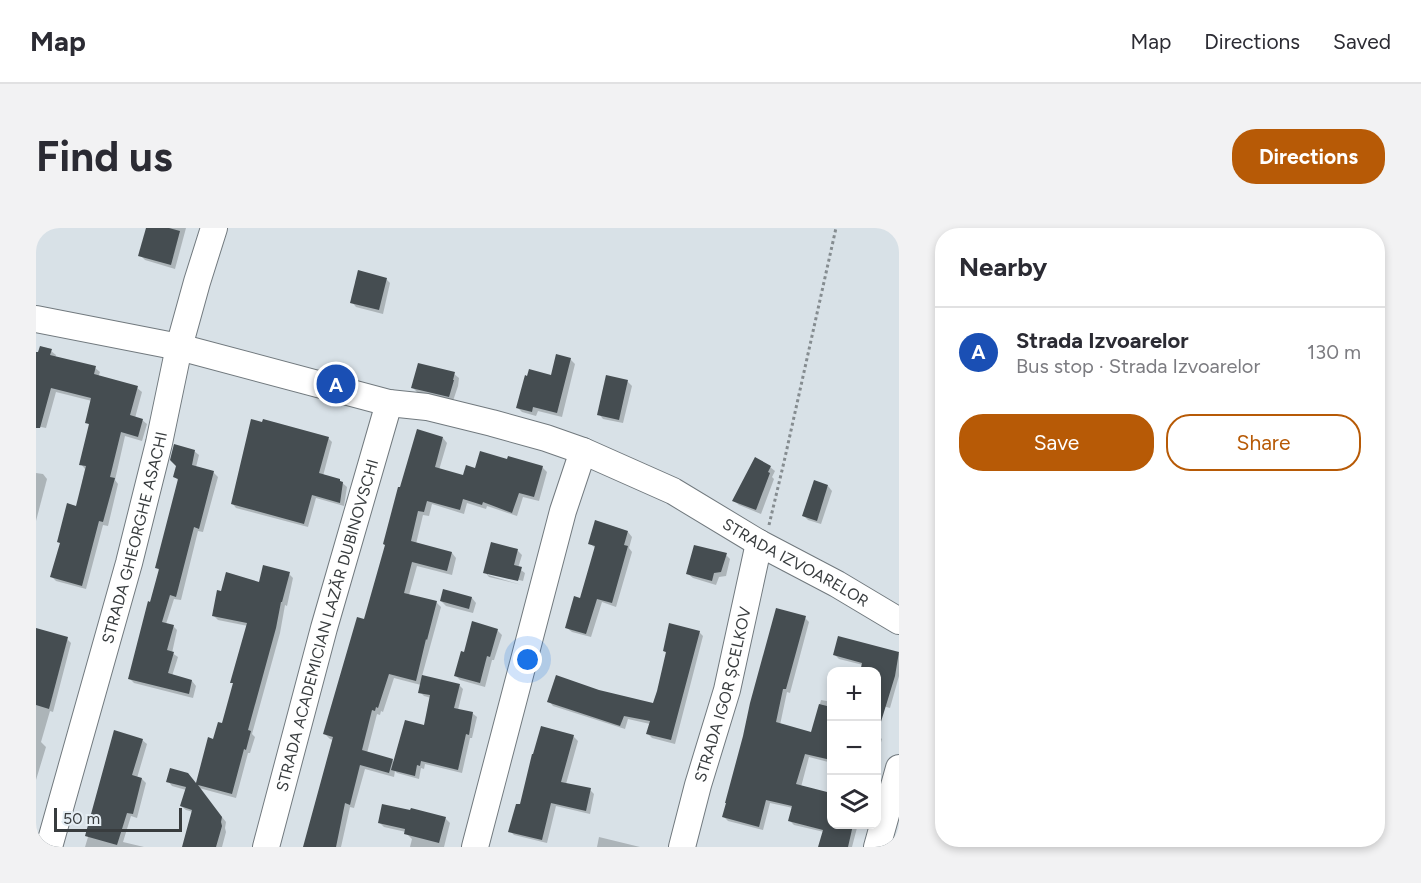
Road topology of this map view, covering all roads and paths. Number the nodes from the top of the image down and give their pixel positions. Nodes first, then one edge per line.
1 (214, 228) edge
2 (836, 228) edge
3 (36, 319) edge
4 (179, 347) junction
5 (390, 403) junction
6 (583, 451) junction
7 (759, 543) junction
8 (899, 621) edge
9 (899, 768) edge
10 (49, 847) edge
11 (266, 847) edge
12 (475, 847) edge
13 (682, 847) edge
14 (878, 847) edge

1 - 4 street, STRADA GHEORGHE ASACHI
2 - 7 path
3 - 4 street, STRADA IZVOARELOR
4 - 5 street, STRADA IZVOARELOR
4 - 10 street, STRADA GHEORGHE ASACHI
5 - 6 street, STRADA IZVOARELOR
5 - 11 street, STRADA ACADEMICIAN LAZĂR DUBINOVSCHI
6 - 7 street, STRADA IZVOARELOR
6 - 12 street
7 - 8 street, STRADA IZVOARELOR
7 - 13 street, STRADA IGOR ȘСELKOV
9 - 14 street

